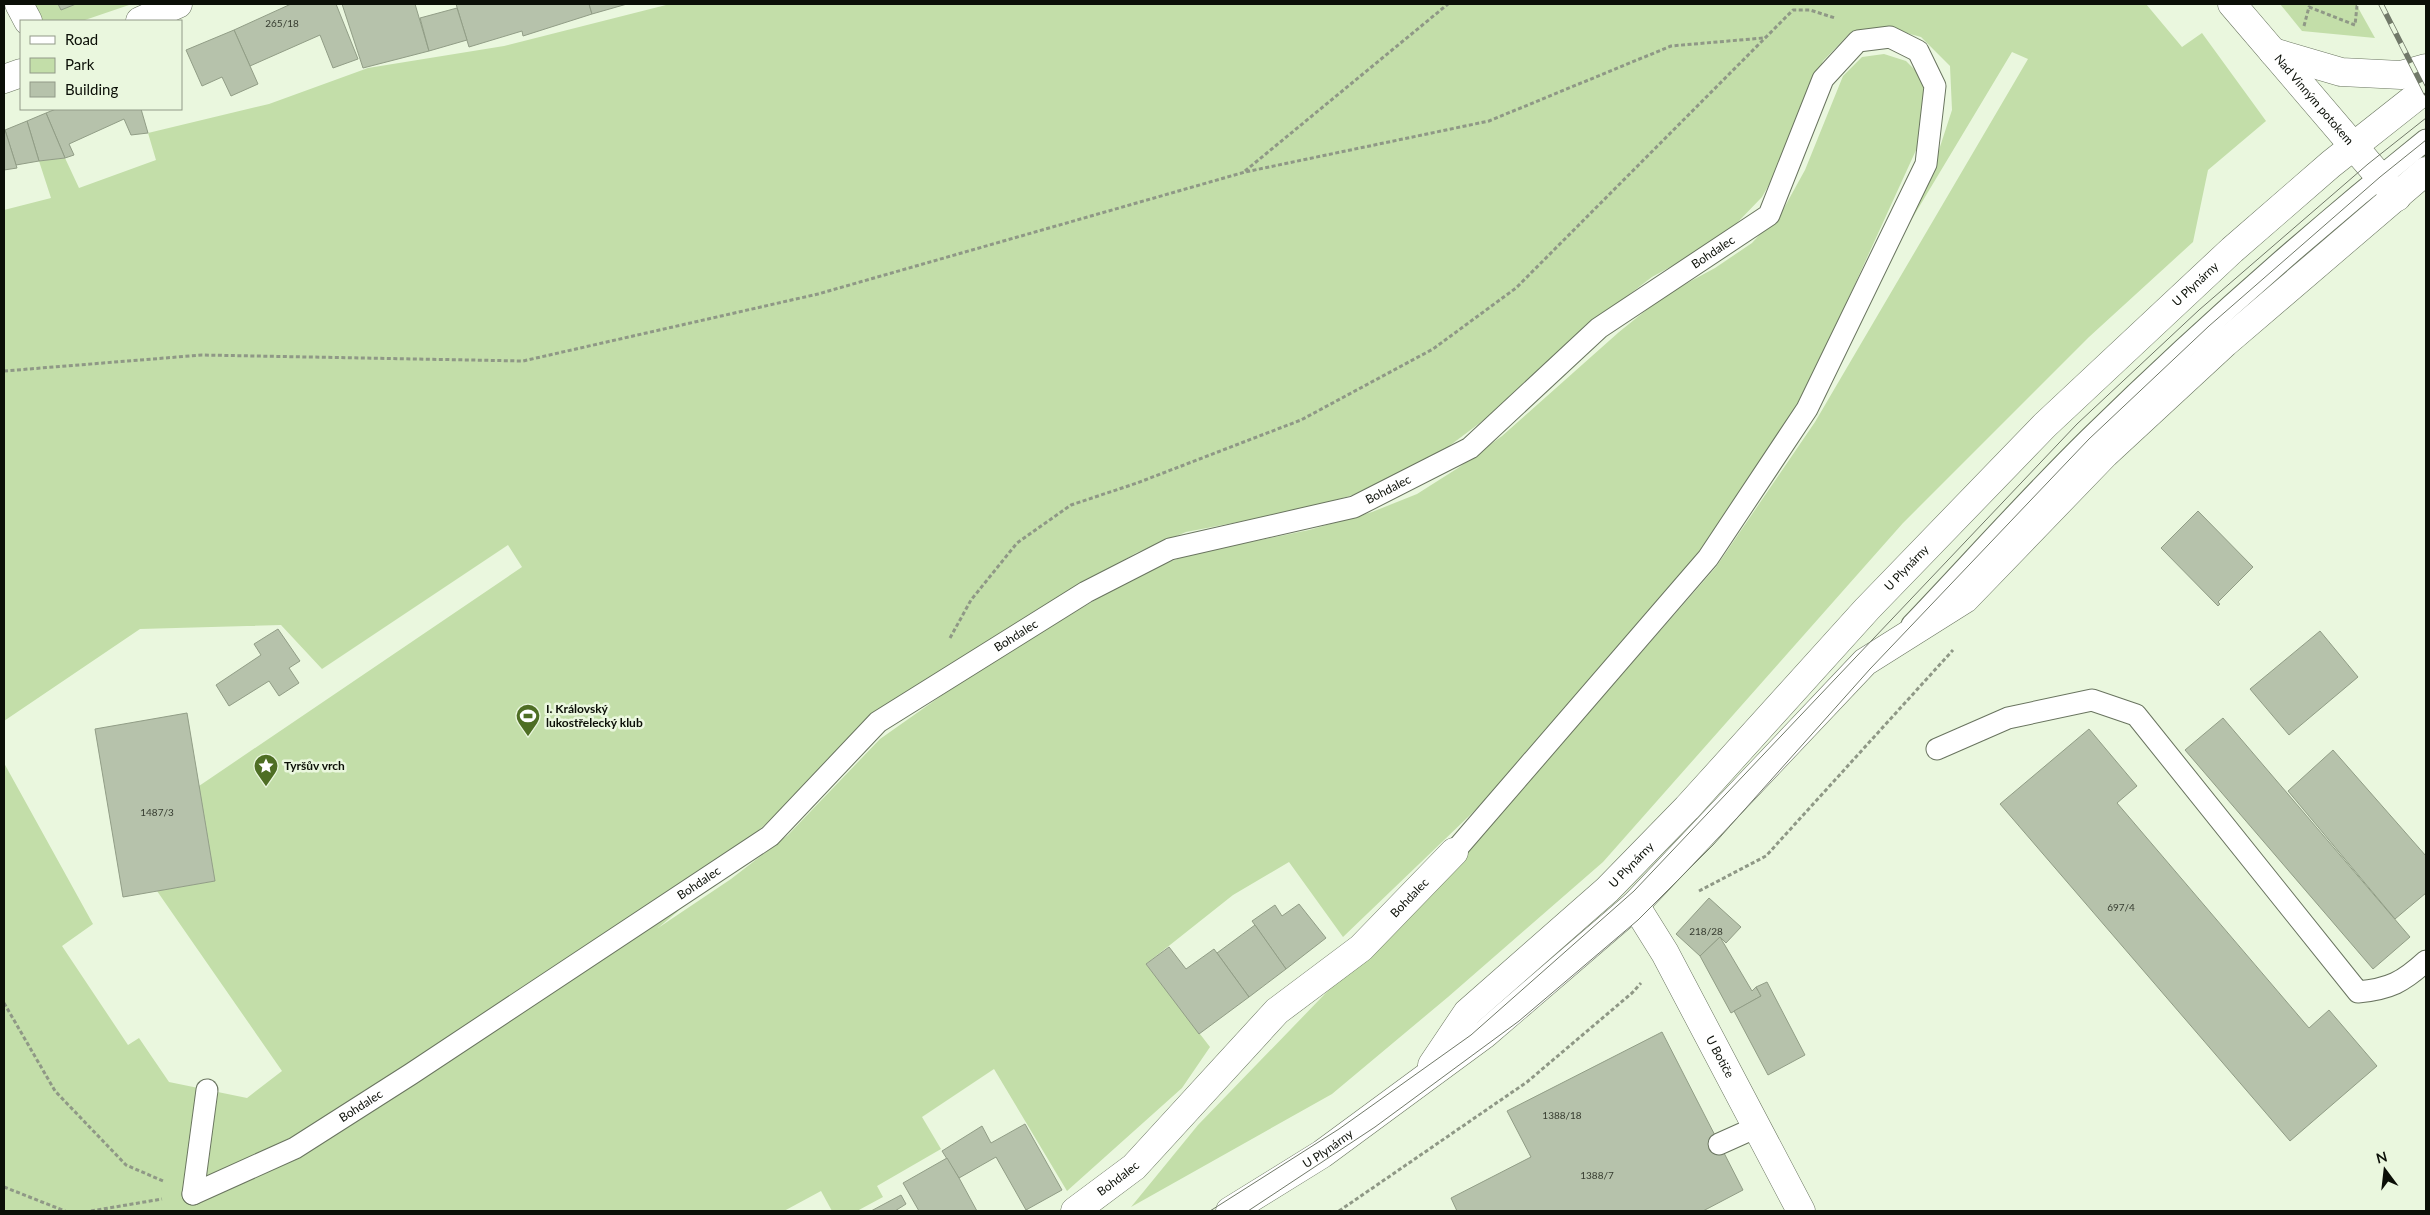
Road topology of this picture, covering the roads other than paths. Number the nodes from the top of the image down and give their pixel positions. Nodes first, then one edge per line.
1 (19, 4) edge
2 (178, 4) edge
3 (2232, 4) edge
4 (27, 20) edge
5 (142, 20) edge
6 (2273, 52) junction
7 (2426, 68) edge
8 (20, 73) edge
9 (4, 79) edge
10 (2426, 89) edge
11 (2426, 140) edge
12 (2354, 147) junction
13 (2426, 171) edge
14 (2388, 187) junction
15 (1937, 748) dead end
16 (1454, 852) joint
17 (1635, 905) junction
18 (2426, 961) edge
19 (1422, 1081) junction
20 (207, 1090) dead end
21 (1757, 1127) junction
22 (1719, 1144) dead end
23 (1075, 1211) edge
24 (1232, 1211) edge
25 (1802, 1211) edge

1 - 4 street
2 - 5 street
3 - 6 street, Nad Vinným potokem
6 - 7 street
6 - 12 street, Nad Vinným potokem
8 - 9 street
10 - 12 street, U Plynárny
11 - 14 lane
12 - 14 street, Nad Vinným potokem
12 - 19 street, U Plynárny
13 - 14 street, U Plynárny
14 - 17 street, U Plynárny
15 - 18 lane
16 - 20 lane, Bohdalec
16 - 23 street, Bohdalec
17 - 19 street, U Plynárny
17 - 21 street, U Botiče
19 - 24 street, U Plynárny
21 - 22 lane
21 - 25 street, U Botiče

